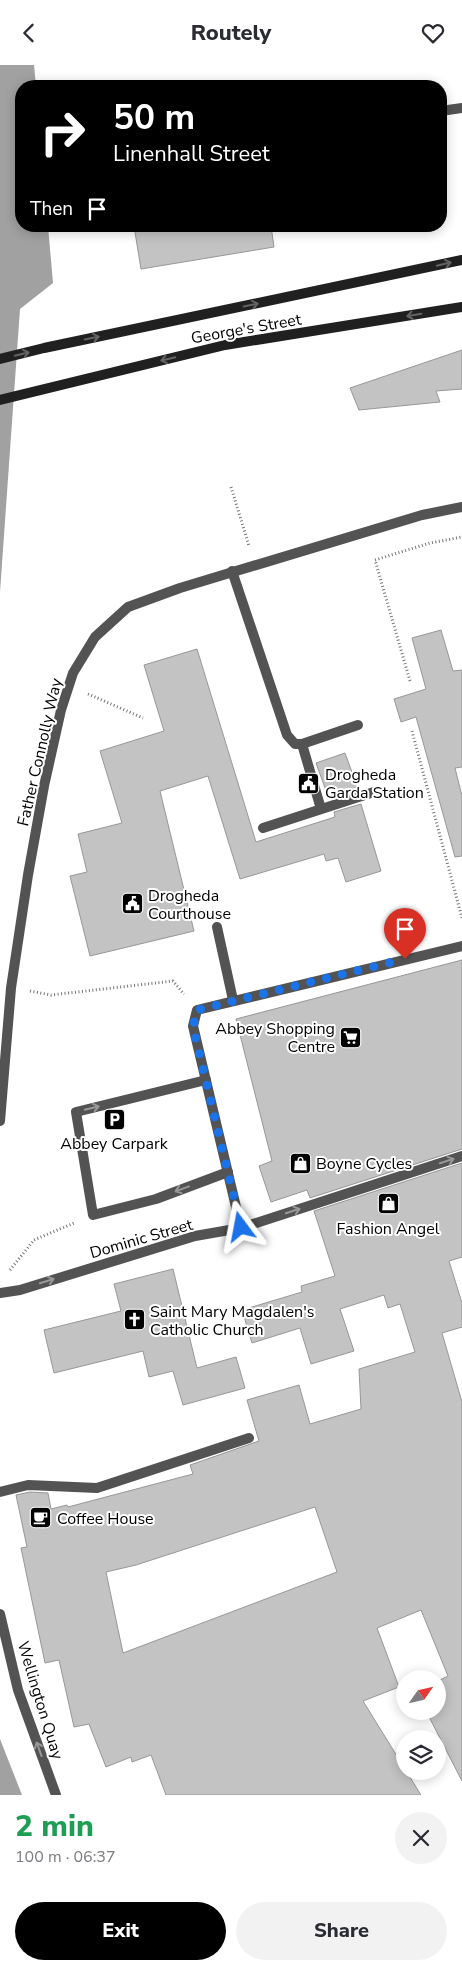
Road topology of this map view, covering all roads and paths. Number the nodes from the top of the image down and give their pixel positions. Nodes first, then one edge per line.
1 (462, 108) edge
2 (447, 110) edge
3 (462, 260) edge
4 (462, 307) edge
5 (0, 359) edge
6 (0, 399) edge
7 (231, 487) dead end
8 (462, 507) edge
9 (462, 537) edge
10 (255, 565) junction
11 (232, 571) junction
12 (410, 681) dead end
13 (69, 686) junction
14 (143, 718) dead end
15 (358, 725) dead end
16 (412, 731) dead end
17 (302, 744) junction
18 (377, 791) dead end
19 (321, 809) junction
20 (263, 828) dead end
21 (462, 918) edge
22 (217, 927) dead end
23 (462, 946) edge
24 (11, 988) junction
25 (233, 1001) junction
26 (197, 1010) junction
27 (206, 1079) junction
28 (0, 1121) edge
29 (462, 1156) edge
30 (228, 1172) junction
31 (93, 1215) junction
32 (241, 1227) junction
33 (6, 1276) dead end
34 (0, 1293) edge
35 (249, 1438) dead end
36 (0, 1492) edge
37 (0, 1614) edge
38 (56, 1795) edge

1 - 2 street
5 -> 3 main road, George's Street
4 -> 6 main road, George's Street
7 - 10 path
8 - 10 street, Father Connolly Way
9 - 12 path
10 - 11 street, Father Connolly Way
11 - 13 street, Father Connolly Way
11 - 17 street
13 - 14 path
13 - 24 street, Father Connolly Way
15 - 17 street
16 - 21 path
17 - 19 street
18 - 19 street
19 - 20 street
22 - 25 street
23 - 25 street
24 - 26 path
24 - 28 street, Father Connolly Way
25 - 26 street
26 - 27 street
27 - 30 street
31 -> 27 street
32 -> 29 street, Dominic Street
30 -> 31 street
30 - 32 street
31 - 33 path
34 -> 32 street, Dominic Street
35 - 36 street
38 -> 37 street, Wellington Quay

